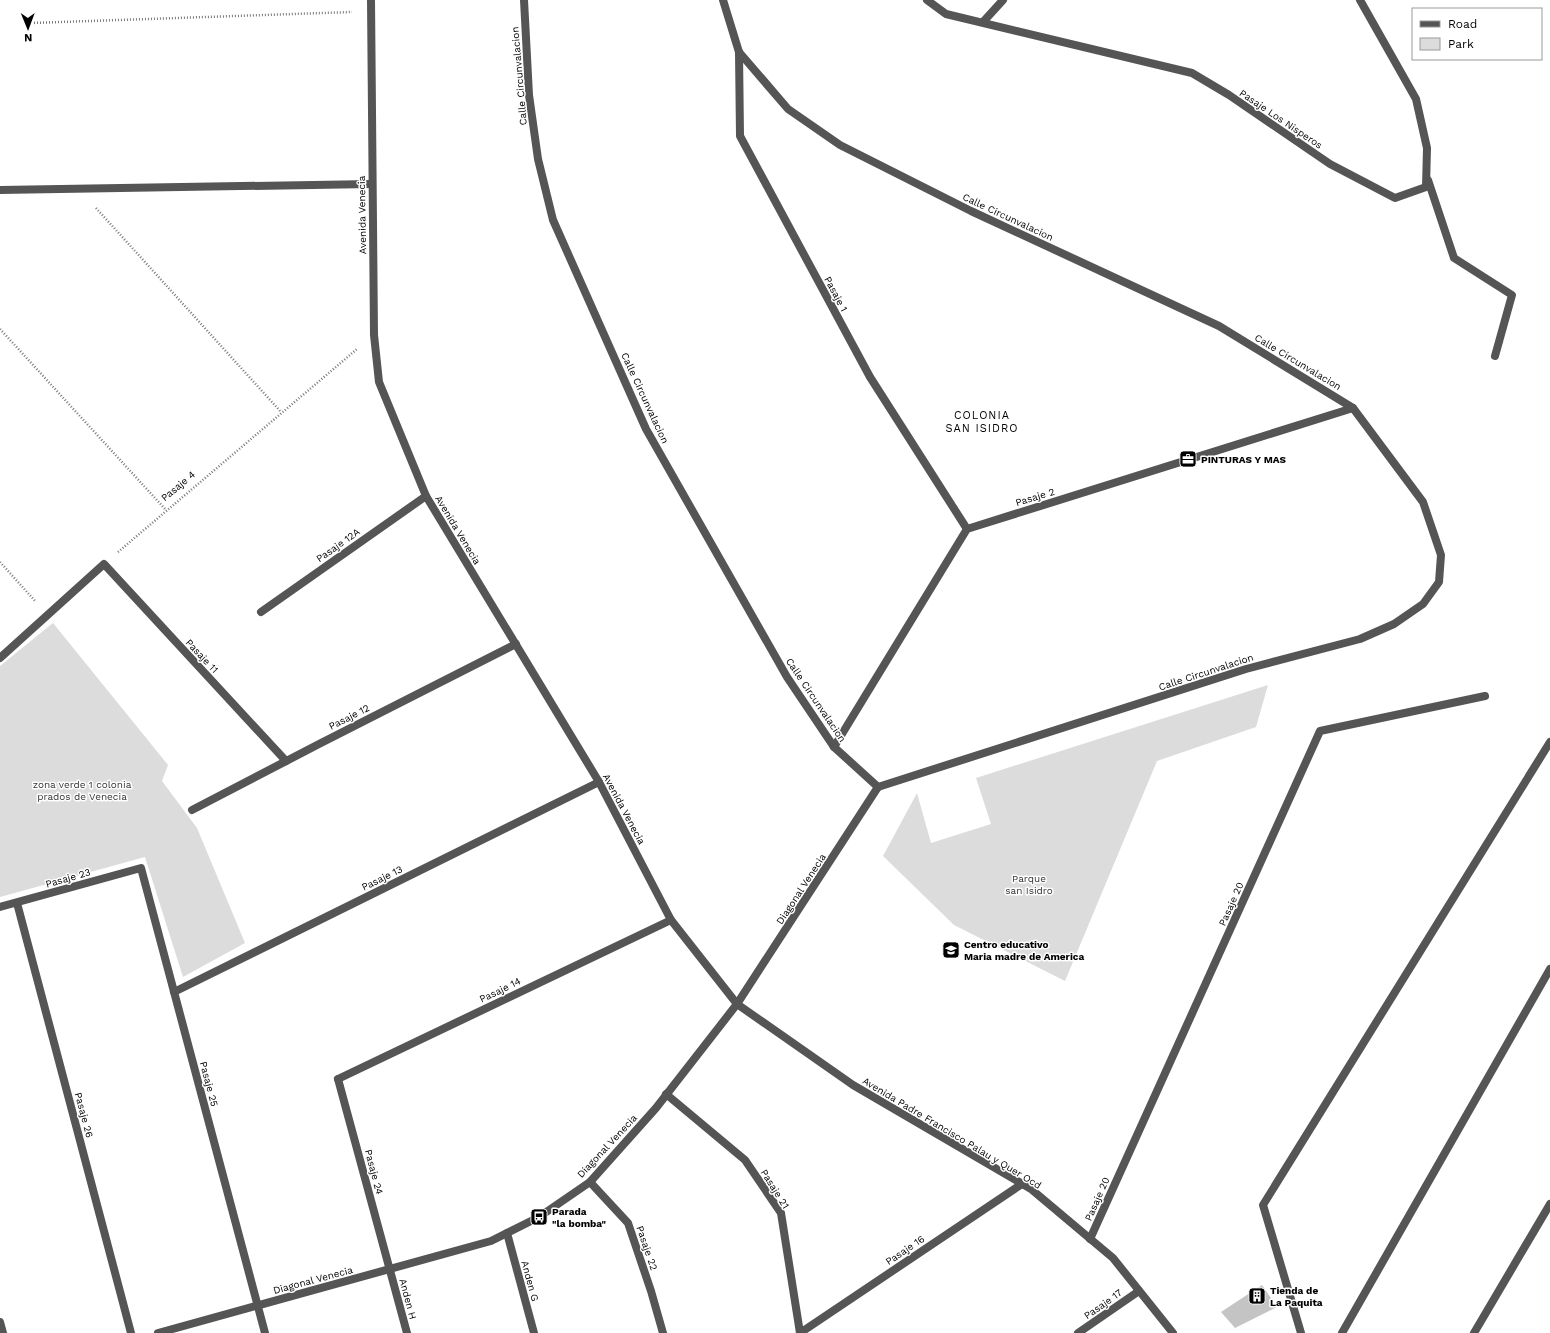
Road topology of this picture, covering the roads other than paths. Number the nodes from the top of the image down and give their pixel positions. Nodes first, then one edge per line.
1 (370, 0) edge
2 (524, 0) edge
3 (723, 0) edge
4 (927, 0) edge
5 (1002, 0) edge
6 (1360, 0) edge
7 (983, 22) junction
8 (739, 52) junction
9 (1426, 174) junction
10 (372, 184) junction
11 (0, 190) edge
12 (1495, 356) dead end
13 (1353, 408) junction
14 (426, 496) junction
15 (967, 529) junction
16 (261, 612) dead end
17 (516, 644) junction
18 (0, 658) edge
19 (1485, 696) dead end
20 (1550, 742) edge
21 (834, 747) junction
22 (286, 761) junction
23 (599, 782) junction
24 (878, 787) junction
25 (192, 810) dead end
26 (142, 868) joint
27 (18, 903) junction
28 (0, 907) edge
29 (671, 920) junction
30 (1550, 969) edge
31 (174, 992) junction
32 (737, 1004) junction
33 (338, 1079) joint
34 (666, 1094) junction
35 (590, 1182) junction
36 (1022, 1184) junction
37 (1550, 1204) edge
38 (507, 1233) junction
39 (1090, 1239) junction
40 (390, 1270) junction
41 (1139, 1291) junction
42 (258, 1305) junction
43 (0, 1322) edge
44 (3, 1333) edge
45 (131, 1333) edge
46 (158, 1333) edge
47 (265, 1333) edge
48 (407, 1333) edge
49 (534, 1333) edge
50 (663, 1333) edge
51 (800, 1333) edge
52 (1078, 1333) edge
53 (1173, 1333) edge
54 (1301, 1333) edge
55 (1342, 1333) edge
56 (1474, 1333) edge

1 - 10 street, Avenida Venecia
2 - 21 street, Calle Circunvalacion
3 - 8 street, Calle Circunvalacion
4 - 7 street, Pasaje Los Nisperos
5 - 7 street
6 - 9 street, Pasaje Los Nisperos
7 - 9 street, Pasaje Los Nisperos
8 - 13 street, Calle Circunvalacion
8 - 15 street, Pasaje 1
9 - 12 street
10 - 11 street
10 - 14 street, Avenida Venecia
13 - 15 street, Pasaje 2
13 - 24 street, Calle Circunvalacion
14 - 16 street, Pasaje 12A
14 - 17 street, Avenida Venecia
15 - 21 street
17 - 22 street, Pasaje 12
17 - 23 street, Avenida Venecia
18 - 22 street, Pasaje 11
19 - 39 street, Pasaje 20
20 - 54 street
21 - 24 street, Calle Circunvalacion
22 - 25 street, Pasaje 12
23 - 29 street, Avenida Venecia
23 - 31 street, Pasaje 13
24 - 32 street, Diagonal Venecia
26 - 27 street, Pasaje 23
26 - 31 street, Pasaje 25
27 - 28 street, Pasaje 23
27 - 45 street, Pasaje 26
29 - 32 street, Avenida Venecia
29 - 33 street, Pasaje 14
30 - 55 street
31 - 42 street, Pasaje 25
32 - 34 street, Diagonal Venecia
32 - 36 street, Avenida Padre Francisco Palau y Quer Ocd
33 - 40 street, Pasaje 24
34 - 35 street, Diagonal Venecia
34 - 51 street, Pasaje 21
35 - 38 street, Diagonal Venecia
35 - 50 street, Pasaje 22
36 - 39 street, Avenida Padre Francisco Palau y Quer Ocd
36 - 51 street, Pasaje 16
37 - 56 street
38 - 40 street, Diagonal Venecia
38 - 49 street, Anden G
39 - 41 street, Avenida Padre Francisco Palau y Quer Ocd
40 - 42 street, Diagonal Venecia
40 - 48 street, Anden H
41 - 52 street, Pasaje 17
41 - 53 street, Avenida Padre Francisco Palau y Quer Ocd
42 - 46 street, Diagonal Venecia
42 - 47 street, Pasaje 25
43 - 44 street

